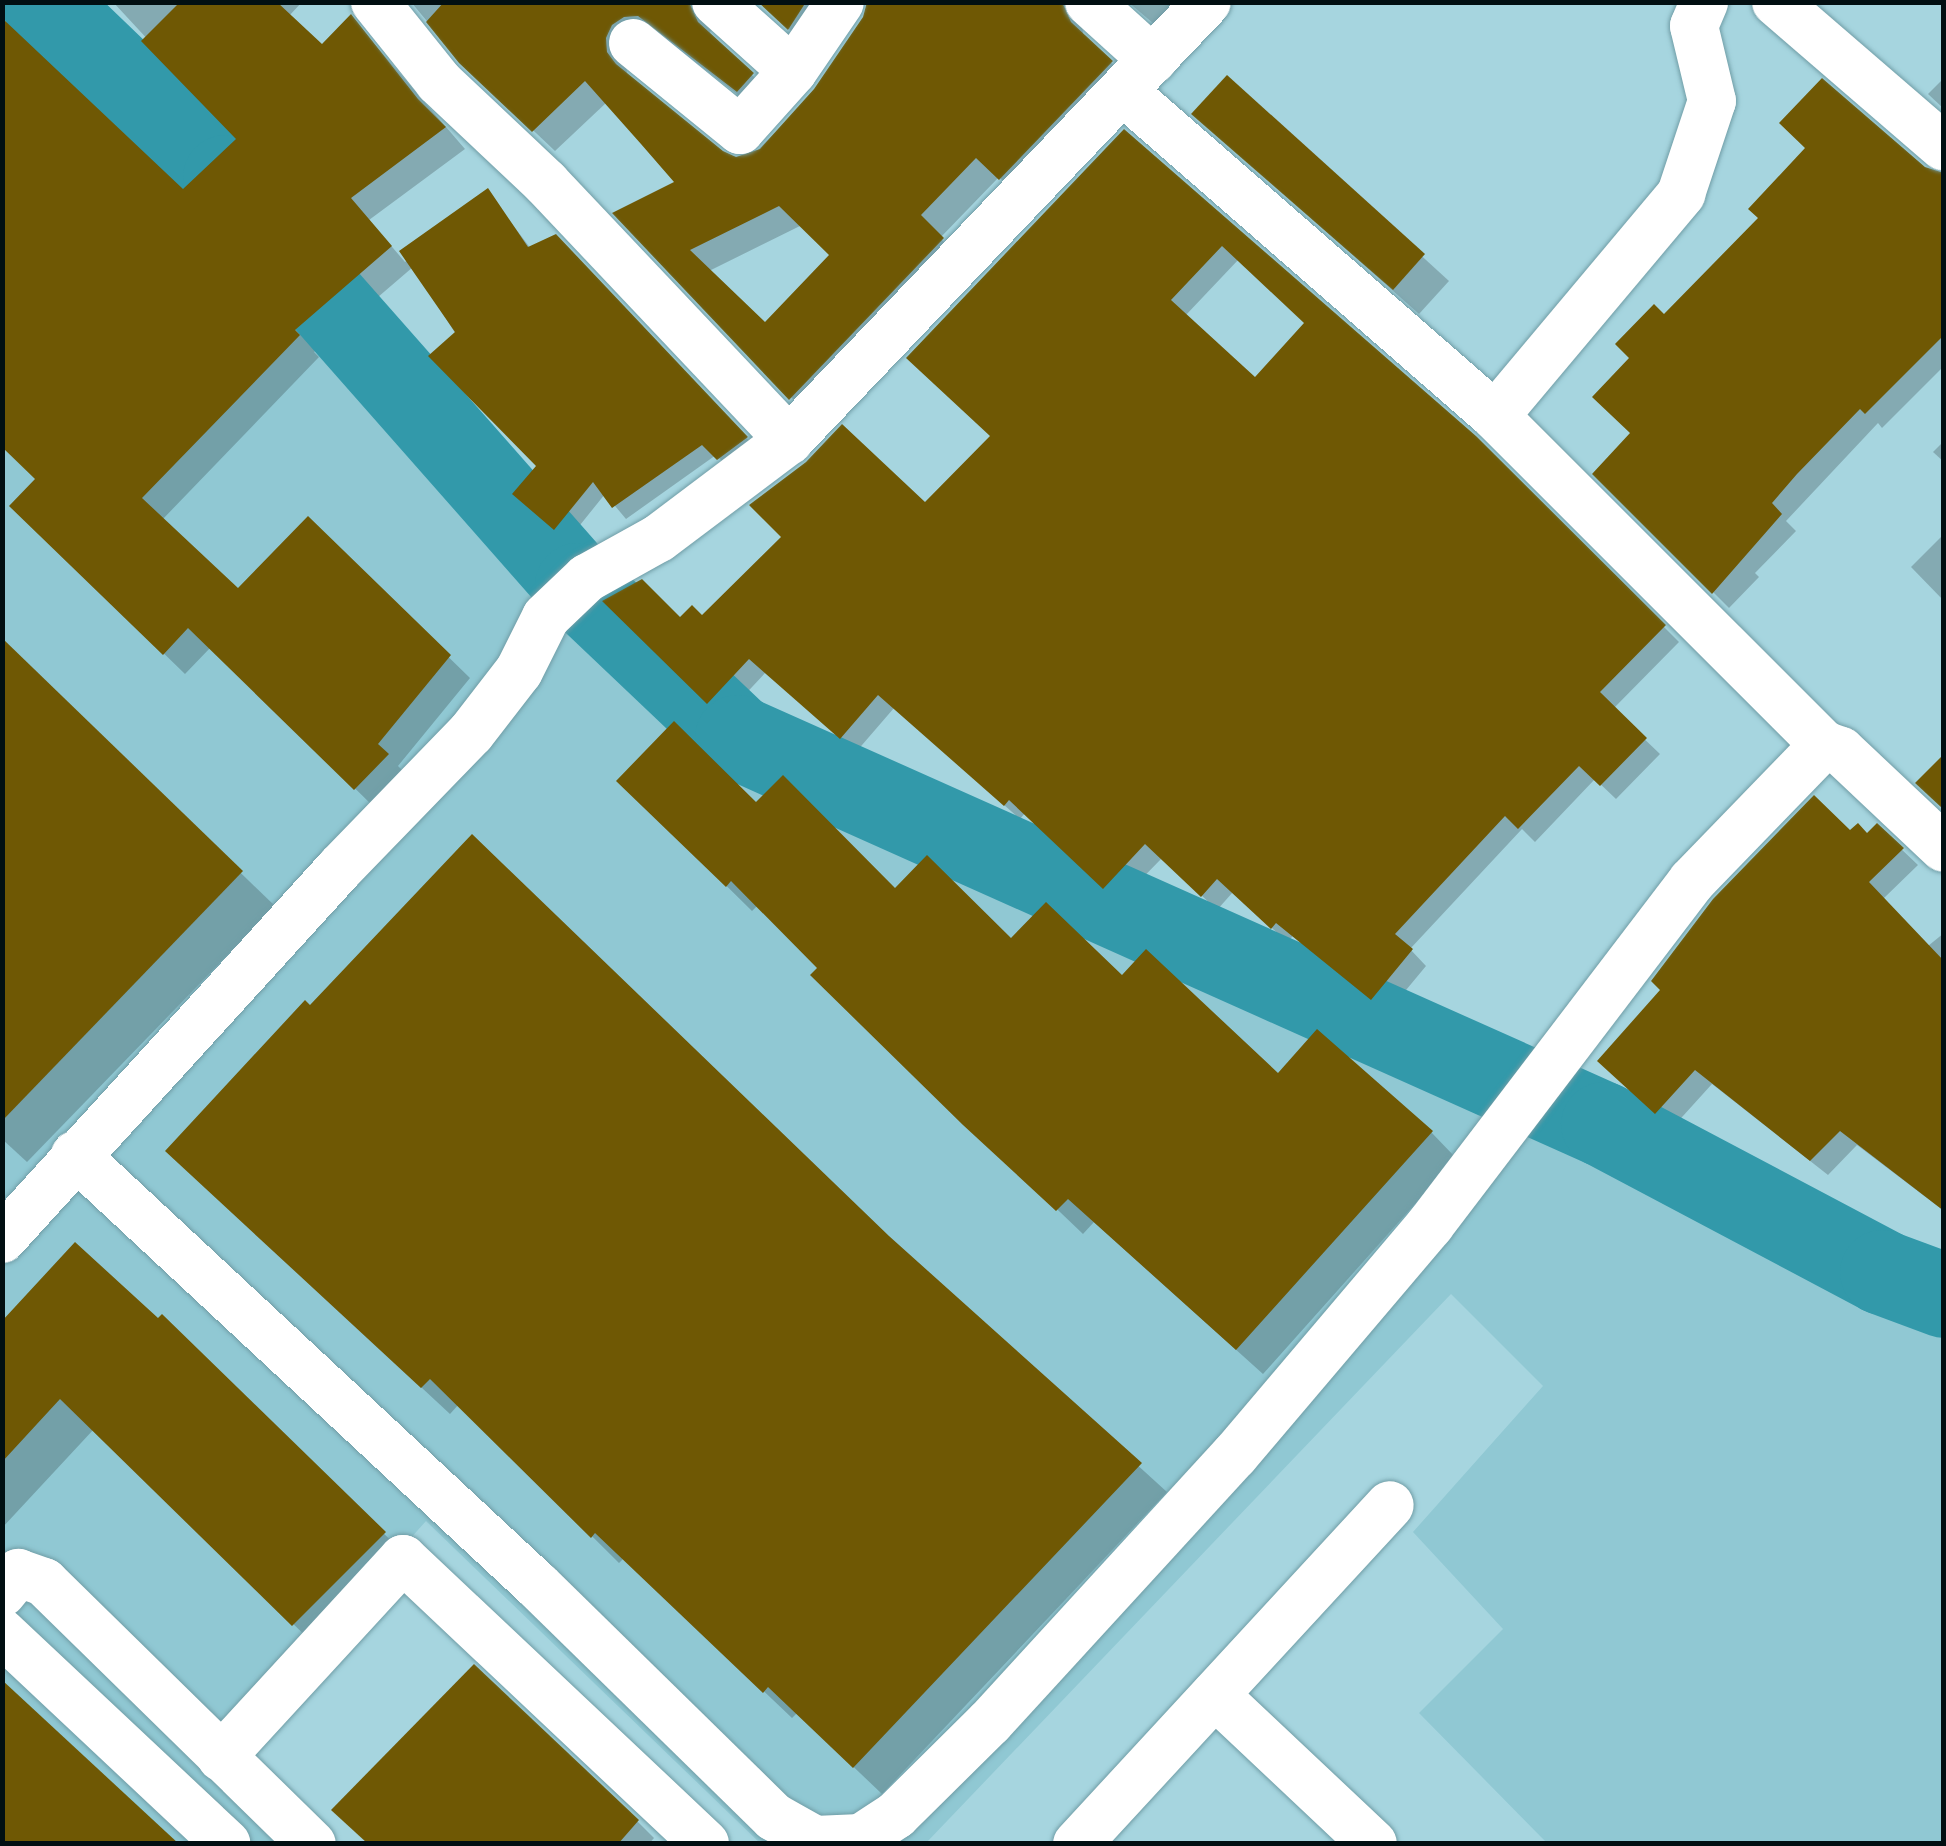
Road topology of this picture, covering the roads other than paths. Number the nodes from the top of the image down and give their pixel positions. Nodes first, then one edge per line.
1 (375, 2) edge
2 (716, 2) edge
3 (840, 2) edge
4 (1090, 2) edge
5 (1207, 2) edge
6 (1704, 2) edge
7 (1776, 2) edge
8 (632, 43) dead end
9 (793, 71) junction
10 (1139, 76) junction
11 (1943, 146) edge
12 (1495, 416) junction
13 (789, 440) junction
14 (1824, 745) junction
15 (1944, 848) edge
16 (75, 1155) junction
17 (2, 1239) edge
18 (1390, 1505) dead end
19 (2, 1593) edge
20 (2, 1633) edge
21 (1216, 1695) junction
22 (221, 1757) junction
23 (227, 1844) edge
24 (312, 1844) edge
25 (706, 1844) edge
26 (1077, 1844) edge
27 (1372, 1844) edge

1 - 13 street
2 - 9 street
3 - 9 street
4 - 10 street
5 - 10 street
6 - 12 street
7 - 11 street
8 - 9 street
10 - 12 street
10 - 13 street
12 - 14 street
13 - 16 street
14 - 15 street
14 - 16 street
16 - 17 street
18 - 21 street
19 - 22 street
20 - 23 street
21 - 26 street
21 - 27 street
22 - 24 street
22 - 25 street

